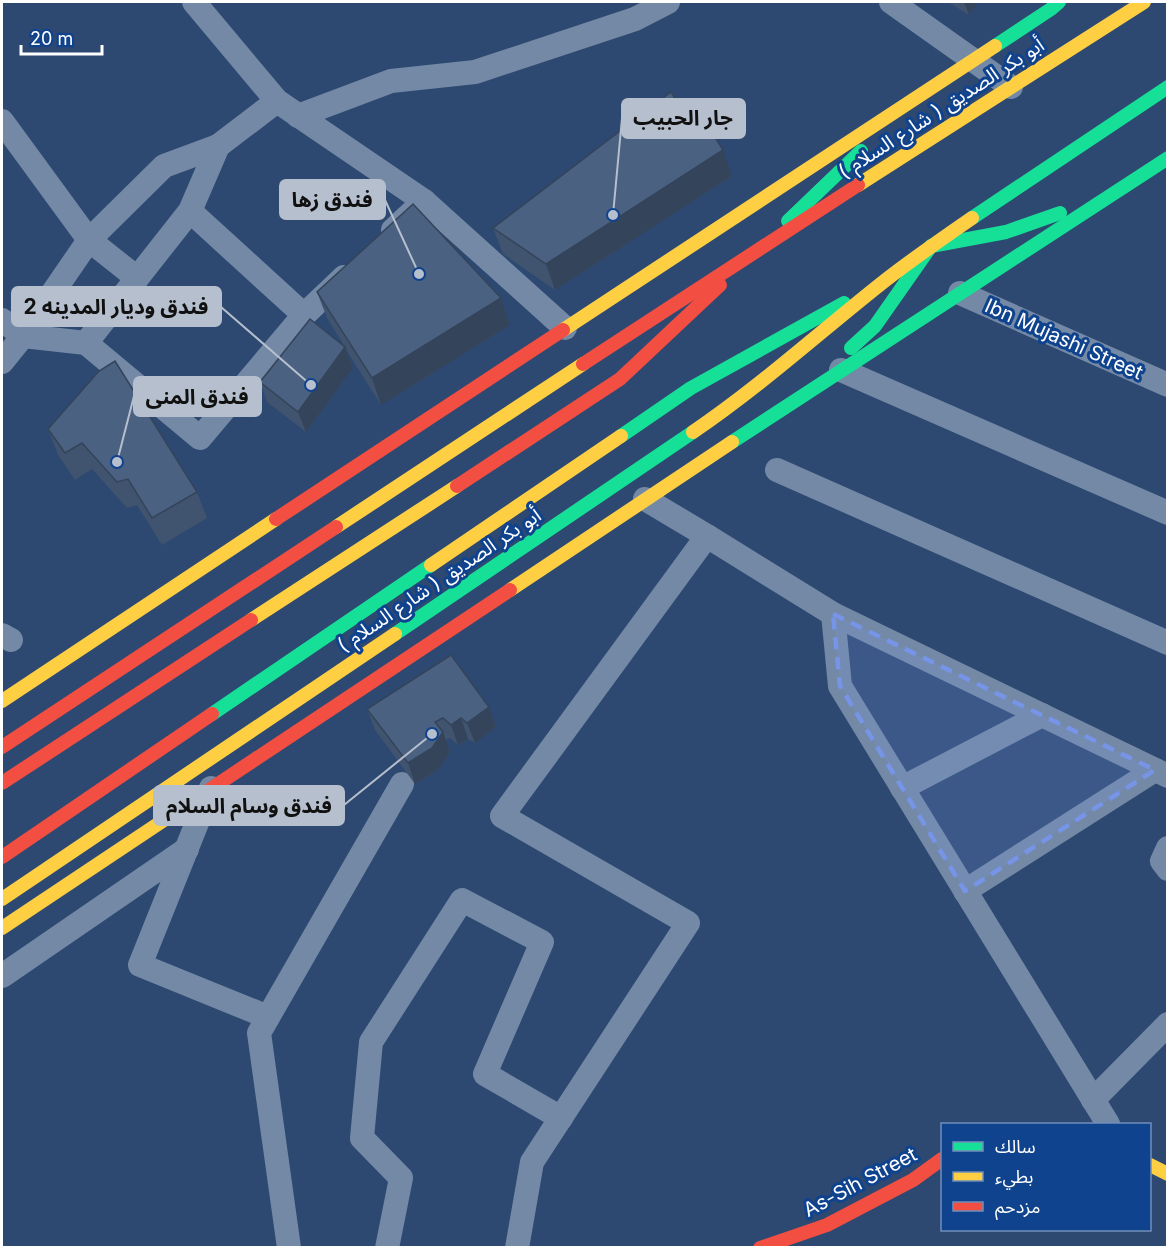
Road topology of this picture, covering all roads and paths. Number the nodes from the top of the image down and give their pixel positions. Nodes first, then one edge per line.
1 (194, 2) edge
2 (668, 2) edge
3 (891, 2) edge
4 (1059, 2) edge
5 (1144, 2) edge
6 (973, 60) junction
7 (1011, 87) junction
8 (1167, 87) edge
9 (921, 93) junction
10 (276, 101) junction
11 (298, 116) junction
12 (2, 121) edge
13 (218, 146) junction
14 (1167, 158) edge
15 (1107, 197) junction
16 (424, 201) junction
17 (190, 212) junction
18 (90, 240) junction
19 (932, 246) junction
20 (760, 248) junction
21 (137, 278) junction
22 (887, 279) junction
23 (960, 292) junction
24 (304, 315) junction
25 (2, 320) edge
26 (565, 328) junction
27 (23, 336) junction
28 (86, 343) junction
29 (2, 362) edge
30 (841, 370) junction
31 (1167, 385) edge
32 (792, 402) junction
33 (777, 470) dead end
34 (645, 499) junction
35 (1167, 513) edge
36 (707, 536) junction
37 (833, 614) junction
38 (1167, 643) edge
39 (2, 701) edge
40 (1042, 715) junction
41 (2, 747) edge
42 (1161, 773) edge
43 (2, 783) edge
44 (402, 784) dead end
45 (211, 788) junction
46 (902, 788) junction
47 (1167, 848) edge
48 (187, 849) junction
49 (2, 857) edge
50 (1167, 869) edge
51 (965, 891) junction
52 (2, 898) edge
53 (2, 928) edge
54 (2, 976) edge
55 (268, 1017) junction
56 (1167, 1024) edge
57 (1093, 1100) junction
58 (561, 1118) junction
59 (1107, 1123) edge
60 (941, 1160) edge
61 (1151, 1166) edge
62 (1167, 1174) edge
63 (289, 1248) edge
64 (387, 1248) edge
65 (517, 1248) edge
66 (760, 1248) edge

1 - 10 street
2 - 11 street
3 - 6 street
4 - 6 main road
5 - 7 main road, ( شارع السلام ) أبو بكر الصديق
6 - 7 street
6 - 9 main road
7 - 20 main road, ( شارع السلام ) أبو بكر الصديق
8 - 19 main road, ( شارع السلام ) أبو بكر الصديق
9 - 20 main road
9 - 26 main road
10 - 11 street
10 - 13 street
11 - 16 street
12 - 18 street
13 - 17 street
13 - 18 street
14 - 15 main road
15 - 19 main road
15 - 23 main road
16 - 24 street
16 - 26 street
17 - 21 street
17 - 24 street
18 - 21 street
18 - 27 street
19 - 22 main road, ( شارع السلام ) أبو بكر الصديق
19 - 32 main road
20 - 41 main road, ( شارع السلام ) أبو بكر الصديق
20 - 43 main road, ( شارع السلام ) أبو بكر الصديق
21 - 28 street
22 - 49 main road, ( شارع السلام ) أبو بكر الصديق
22 - 52 main road, ( شارع السلام ) أبو بكر الصديق
23 - 30 main road
23 - 31 street, Ibn Mujashi Street
24 - 28 street
25 - 27 street
26 - 39 main road
27 - 28 street
27 - 29 street
30 - 32 main road
30 - 35 street
32 - 34 main road
33 - 38 street
34 - 36 street
34 - 45 main road
36 - 37 street
36 - 58 street
37 - 40 street
37 - 46 street
40 - 42 street
40 - 46 street
42 - 51 street
44 - 55 street
45 - 48 street
45 - 53 main road
46 - 51 street
47 - 50 street
48 - 54 street
48 - 55 street
51 - 57 street
55 - 63 street
56 - 57 street
57 - 59 street
58 - 64 street
58 - 65 street
60 - 66 main road, As-Sih Street
61 - 62 main road

